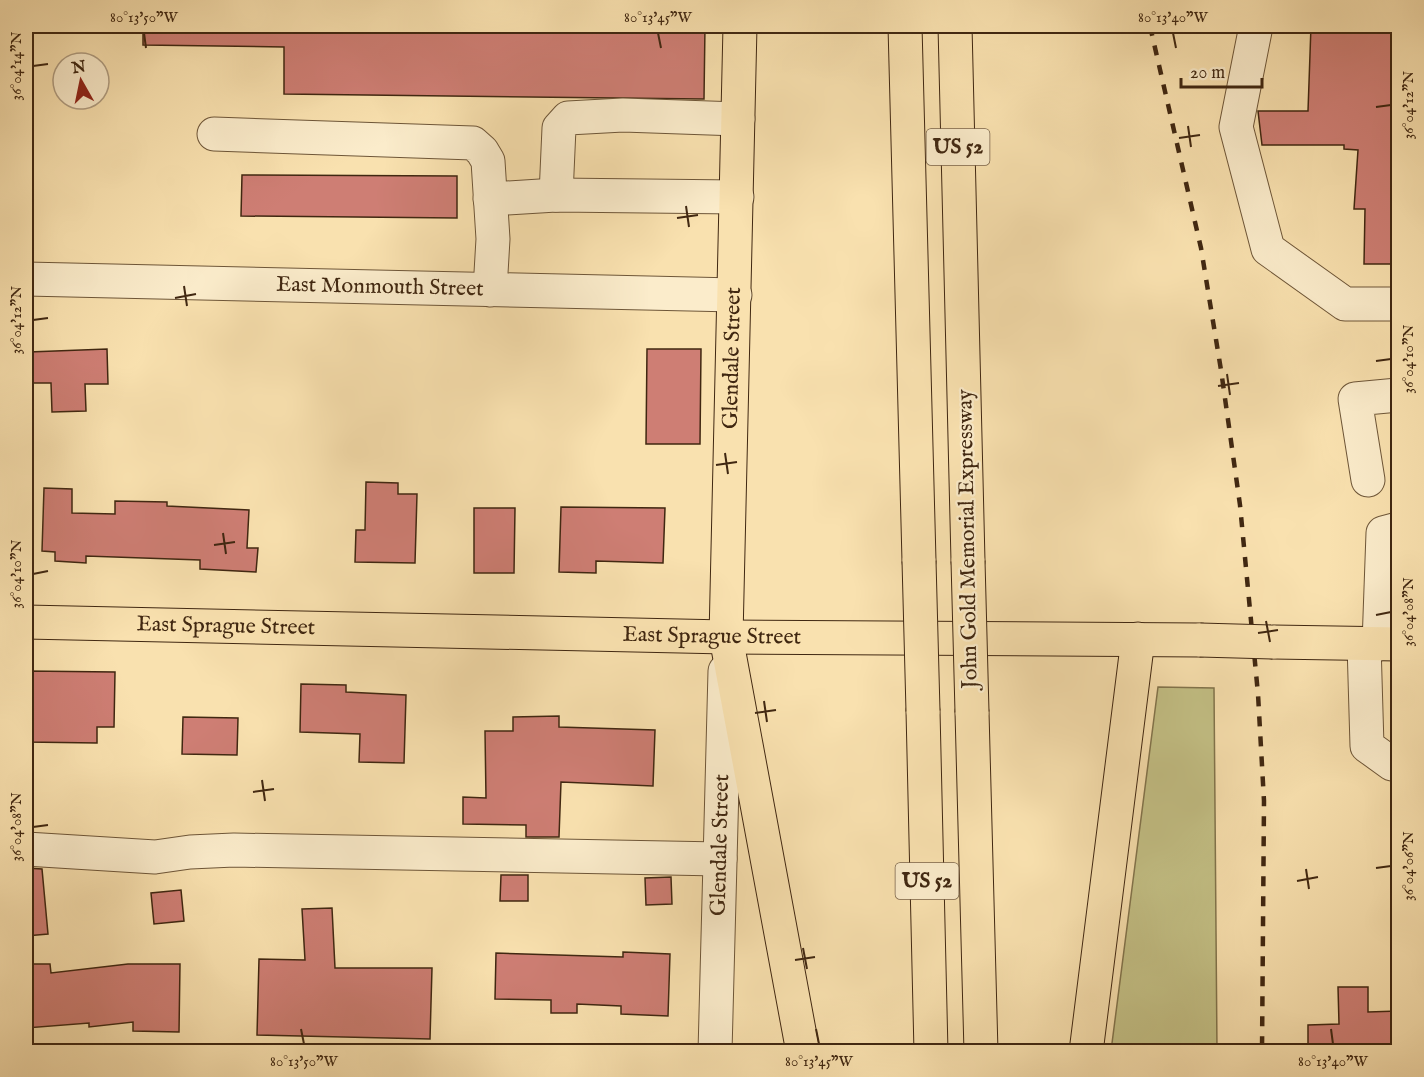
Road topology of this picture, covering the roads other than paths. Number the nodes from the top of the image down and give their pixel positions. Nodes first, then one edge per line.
1 (740, 26) edge
2 (905, 26) edge
3 (955, 26) edge
4 (1256, 26) edge
5 (738, 119) junction
6 (214, 134) dead end
7 (556, 195) junction
8 (736, 197) junction
9 (490, 199) junction
10 (26, 279) edge
11 (490, 290) junction
12 (735, 295) junction
13 (1398, 304) edge
14 (1398, 395) edge
15 (1368, 480) dead end
16 (1393, 524) edge
17 (26, 622) edge
18 (726, 637) junction
19 (1138, 639) junction
20 (1380, 644) edge
21 (1398, 765) edge
22 (26, 849) edge
23 (720, 859) junction
24 (715, 1052) edge
25 (803, 1052) edge
26 (931, 1052) edge
27 (981, 1052) edge
28 (1086, 1052) edge

1 - 5 main road, Glendale Street
2 - 26 main road, US 52, bridge
3 - 27 main road, John Gold Memorial Expressway / US 52, bridge
4 - 13 street
5 - 7 street
5 - 8 main road, Glendale Street
6 - 9 street
7 - 8 street
7 - 9 street
8 - 12 main road, Glendale Street
9 - 11 street
10 - 11 street, East Monmouth Street
11 - 12 street, East Monmouth Street
12 - 18 main road, Glendale Street
14 - 15 street
16 - 20 street
17 - 18 main road, East Sprague Street
18 - 19 main road, East Sprague Street
18 - 23 street, Glendale Street
18 - 25 main road
19 - 20 main road, East Sprague Street, bridge
19 - 28 main road
20 - 21 street
22 - 23 street
23 - 24 street, Glendale Street

